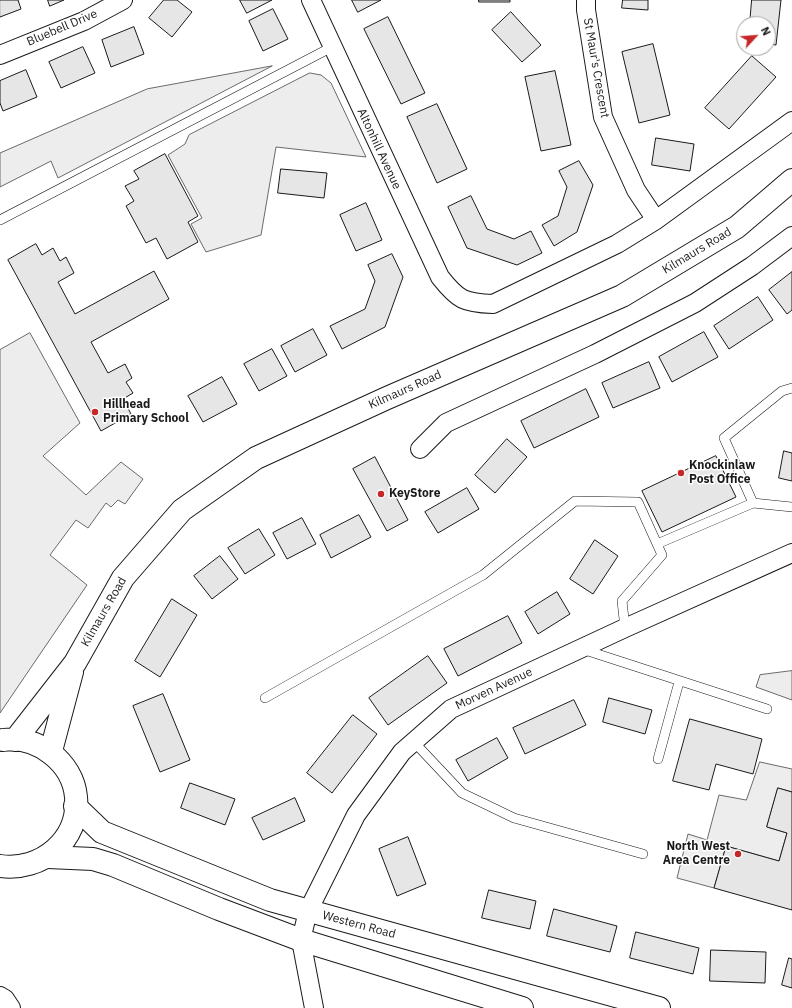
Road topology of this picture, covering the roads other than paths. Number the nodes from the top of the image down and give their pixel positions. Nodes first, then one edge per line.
1 (123, 0) edge
2 (311, 0) edge
3 (586, 0) edge
4 (332, 47) junction
5 (0, 55) edge
6 (792, 122) edge
7 (792, 180) edge
8 (0, 220) edge
9 (656, 220) junction
10 (792, 236) edge
11 (792, 388) edge
12 (420, 449) dead end
13 (753, 503) junction
14 (792, 506) edge
15 (657, 544) junction
16 (792, 553) edge
17 (624, 628) junction
18 (580, 649) junction
19 (75, 663) junction
20 (679, 682) junction
21 (265, 698) dead end
22 (766, 708) dead end
23 (8, 740) edge
24 (414, 742) junction
25 (50, 752) junction
26 (658, 759) dead end
27 (75, 806) junction
28 (643, 854) dead end
29 (48, 857) junction
30 (0, 867) edge
31 (308, 911) junction
32 (335, 918) junction
33 (301, 940) junction
34 (329, 949) junction
35 (0, 996) edge
36 (11, 1008) edge
37 (314, 1008) edge
38 (522, 1008) edge
39 (659, 1008) edge

1 - 5 street, Bluebell Drive
2 - 4 street, Altonhill Avenue
3 - 9 street, St Maur's Crescent
4 - 8 lane
4 - 9 street, Altonhill Avenue
6 - 9 street
7 - 19 main road, Kilmaurs Road
10 - 12 street
11 - 13 lane
13 - 14 lane
13 - 15 lane
15 - 17 lane
15 - 21 lane
16 - 17 street, Morven Avenue
17 - 18 street, Morven Avenue
18 - 20 lane
18 - 24 street, Morven Avenue
19 - 23 main road, Kilmaurs Road
19 - 25 main road, Kilmaurs Road
20 - 22 lane
20 - 26 lane
23 - 25 main road
24 - 28 lane
24 - 31 street, Morven Avenue
25 - 27 main road
27 - 29 main road
27 - 31 main road, Western Road
29 - 30 main road
29 - 33 main road
31 - 32 main road, Western Road
31 - 33 street, Morven Avenue
32 - 34 main road
32 - 39 main road, Western Road
33 - 34 main road
33 - 37 street
34 - 38 main road
35 - 36 street

